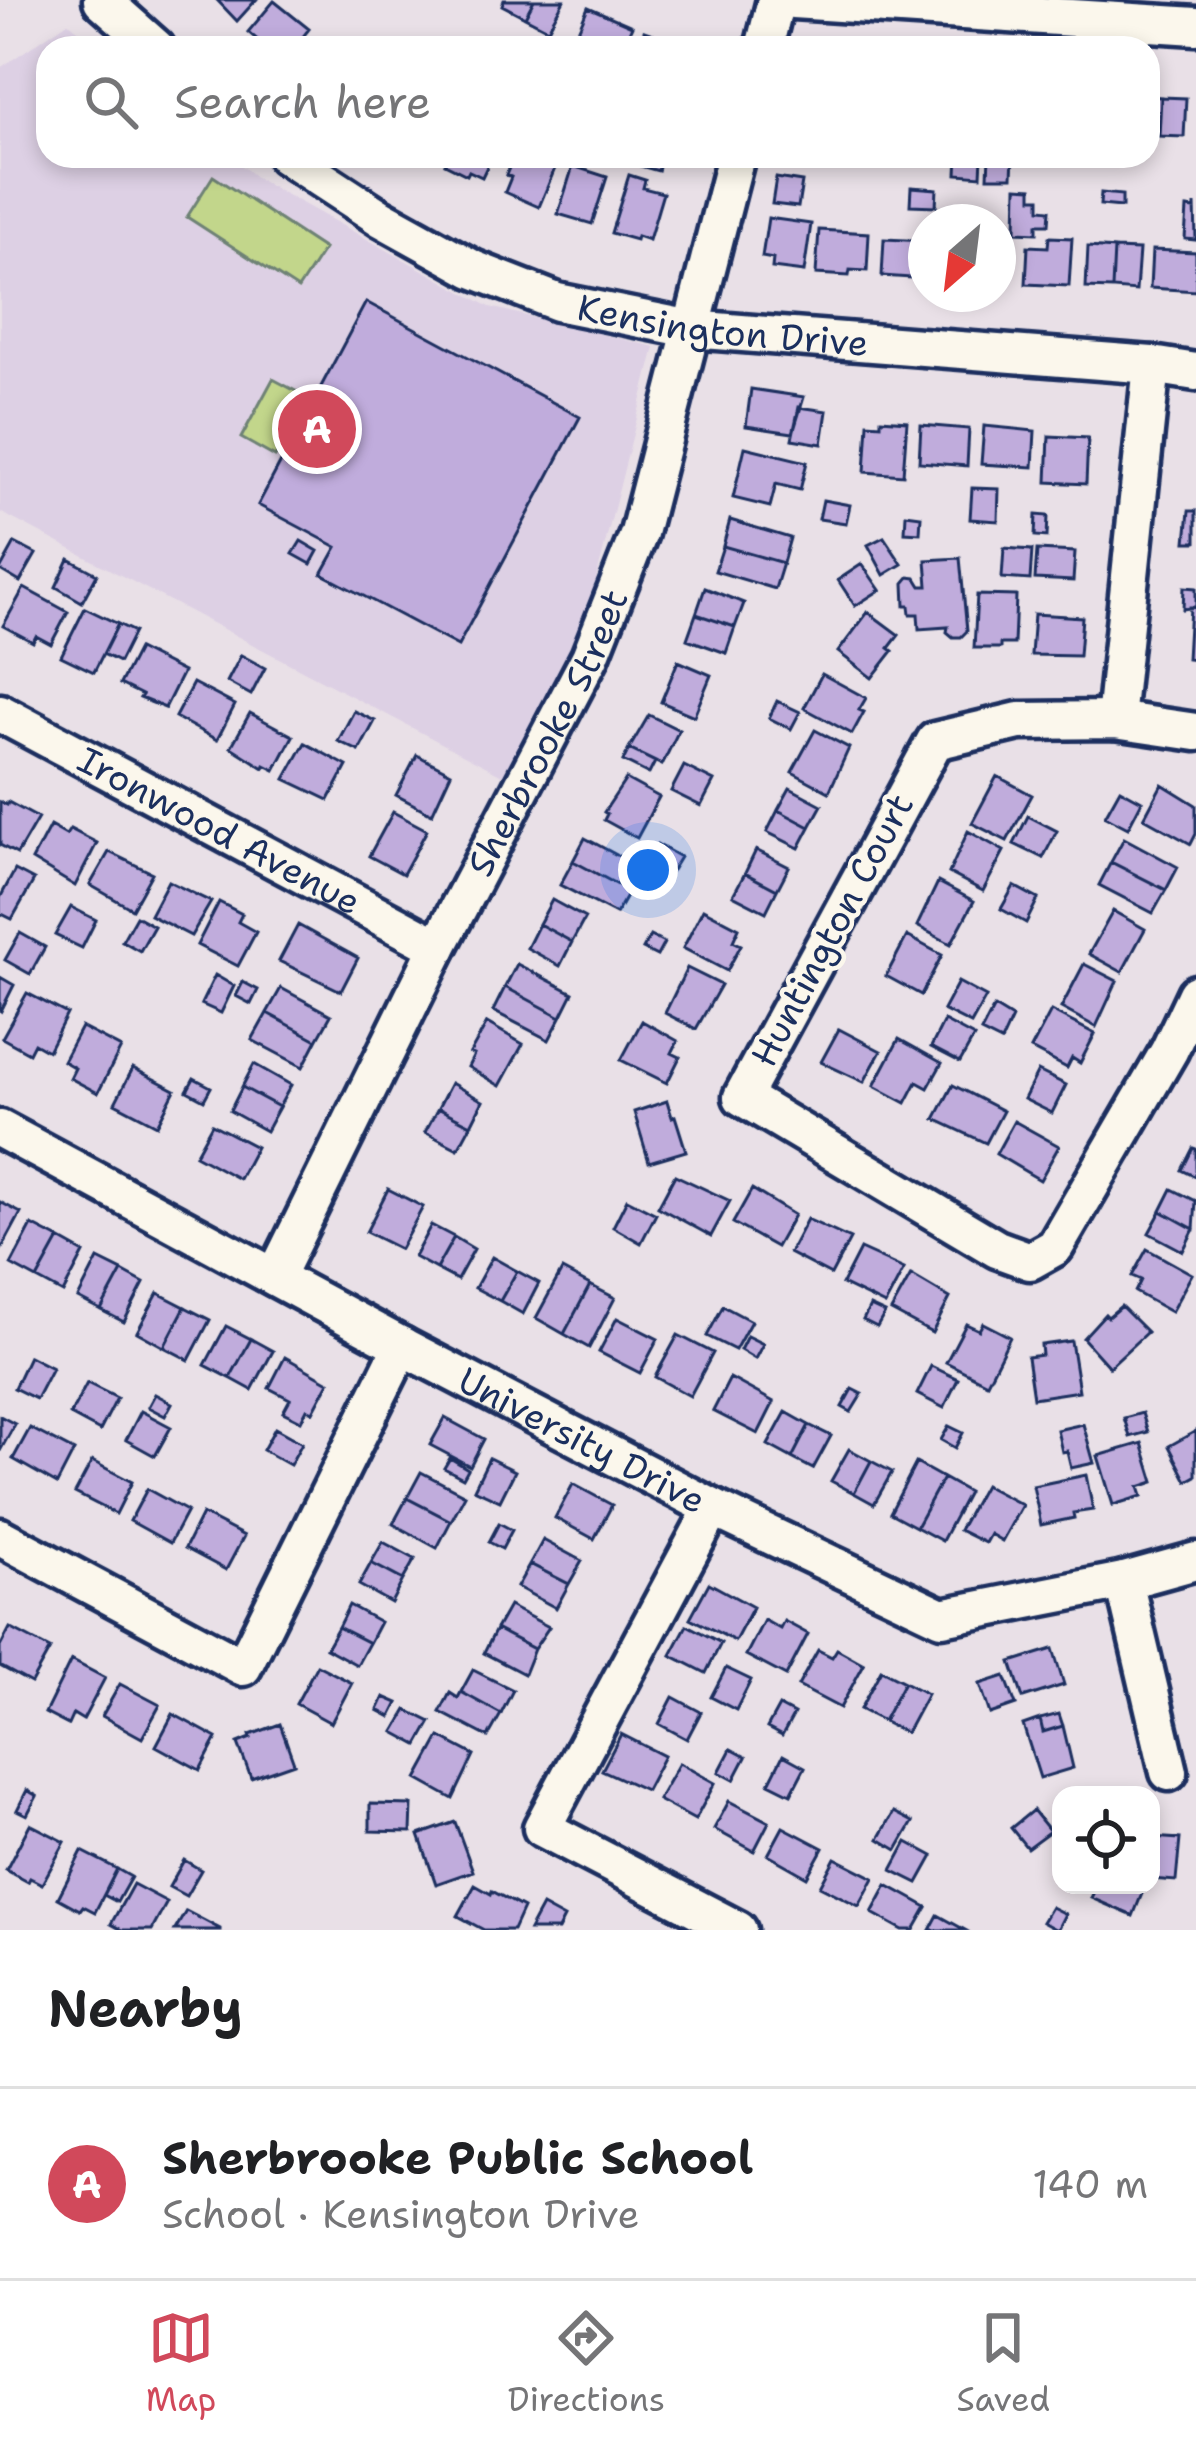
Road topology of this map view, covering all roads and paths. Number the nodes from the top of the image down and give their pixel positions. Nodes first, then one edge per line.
1 (102, 0) edge
2 (776, 0) edge
3 (793, 0) edge
4 (1196, 26) edge
5 (142, 36) edge
6 (767, 36) edge
7 (304, 168) edge
8 (733, 168) edge
9 (692, 329) junction
10 (1152, 365) junction
11 (1196, 372) edge
12 (0, 713) edge
13 (1115, 720) junction
14 (1196, 732) edge
15 (438, 947) junction
16 (1196, 994) edge
17 (1182, 1059) edge
18 (0, 1129) edge
19 (275, 1277) junction
20 (402, 1346) junction
21 (713, 1508) junction
22 (0, 1537) edge
23 (1196, 1561) edge
24 (1124, 1581) junction
25 (1169, 1772) dead end
26 (738, 1930) edge

1 - 5 street
2 - 6 street
3 - 4 street
7 - 9 street, Kensington Drive
8 - 9 street, Sherbrooke Street
9 - 10 street, Kensington Drive
9 - 15 street, Sherbrooke Street
10 - 11 street, Kensington Drive
10 - 13 street
12 - 15 street, Ironwood Avenue
13 - 14 street, Huntington Court
13 - 17 street, Huntington Court
15 - 19 street, Sherbrooke Street
16 - 17 street, Huntington Court
18 - 19 street, University Drive
19 - 20 street, University Drive
20 - 21 street, University Drive
20 - 22 street
21 - 24 street, University Drive
21 - 26 street
23 - 24 street, University Drive
24 - 25 street

